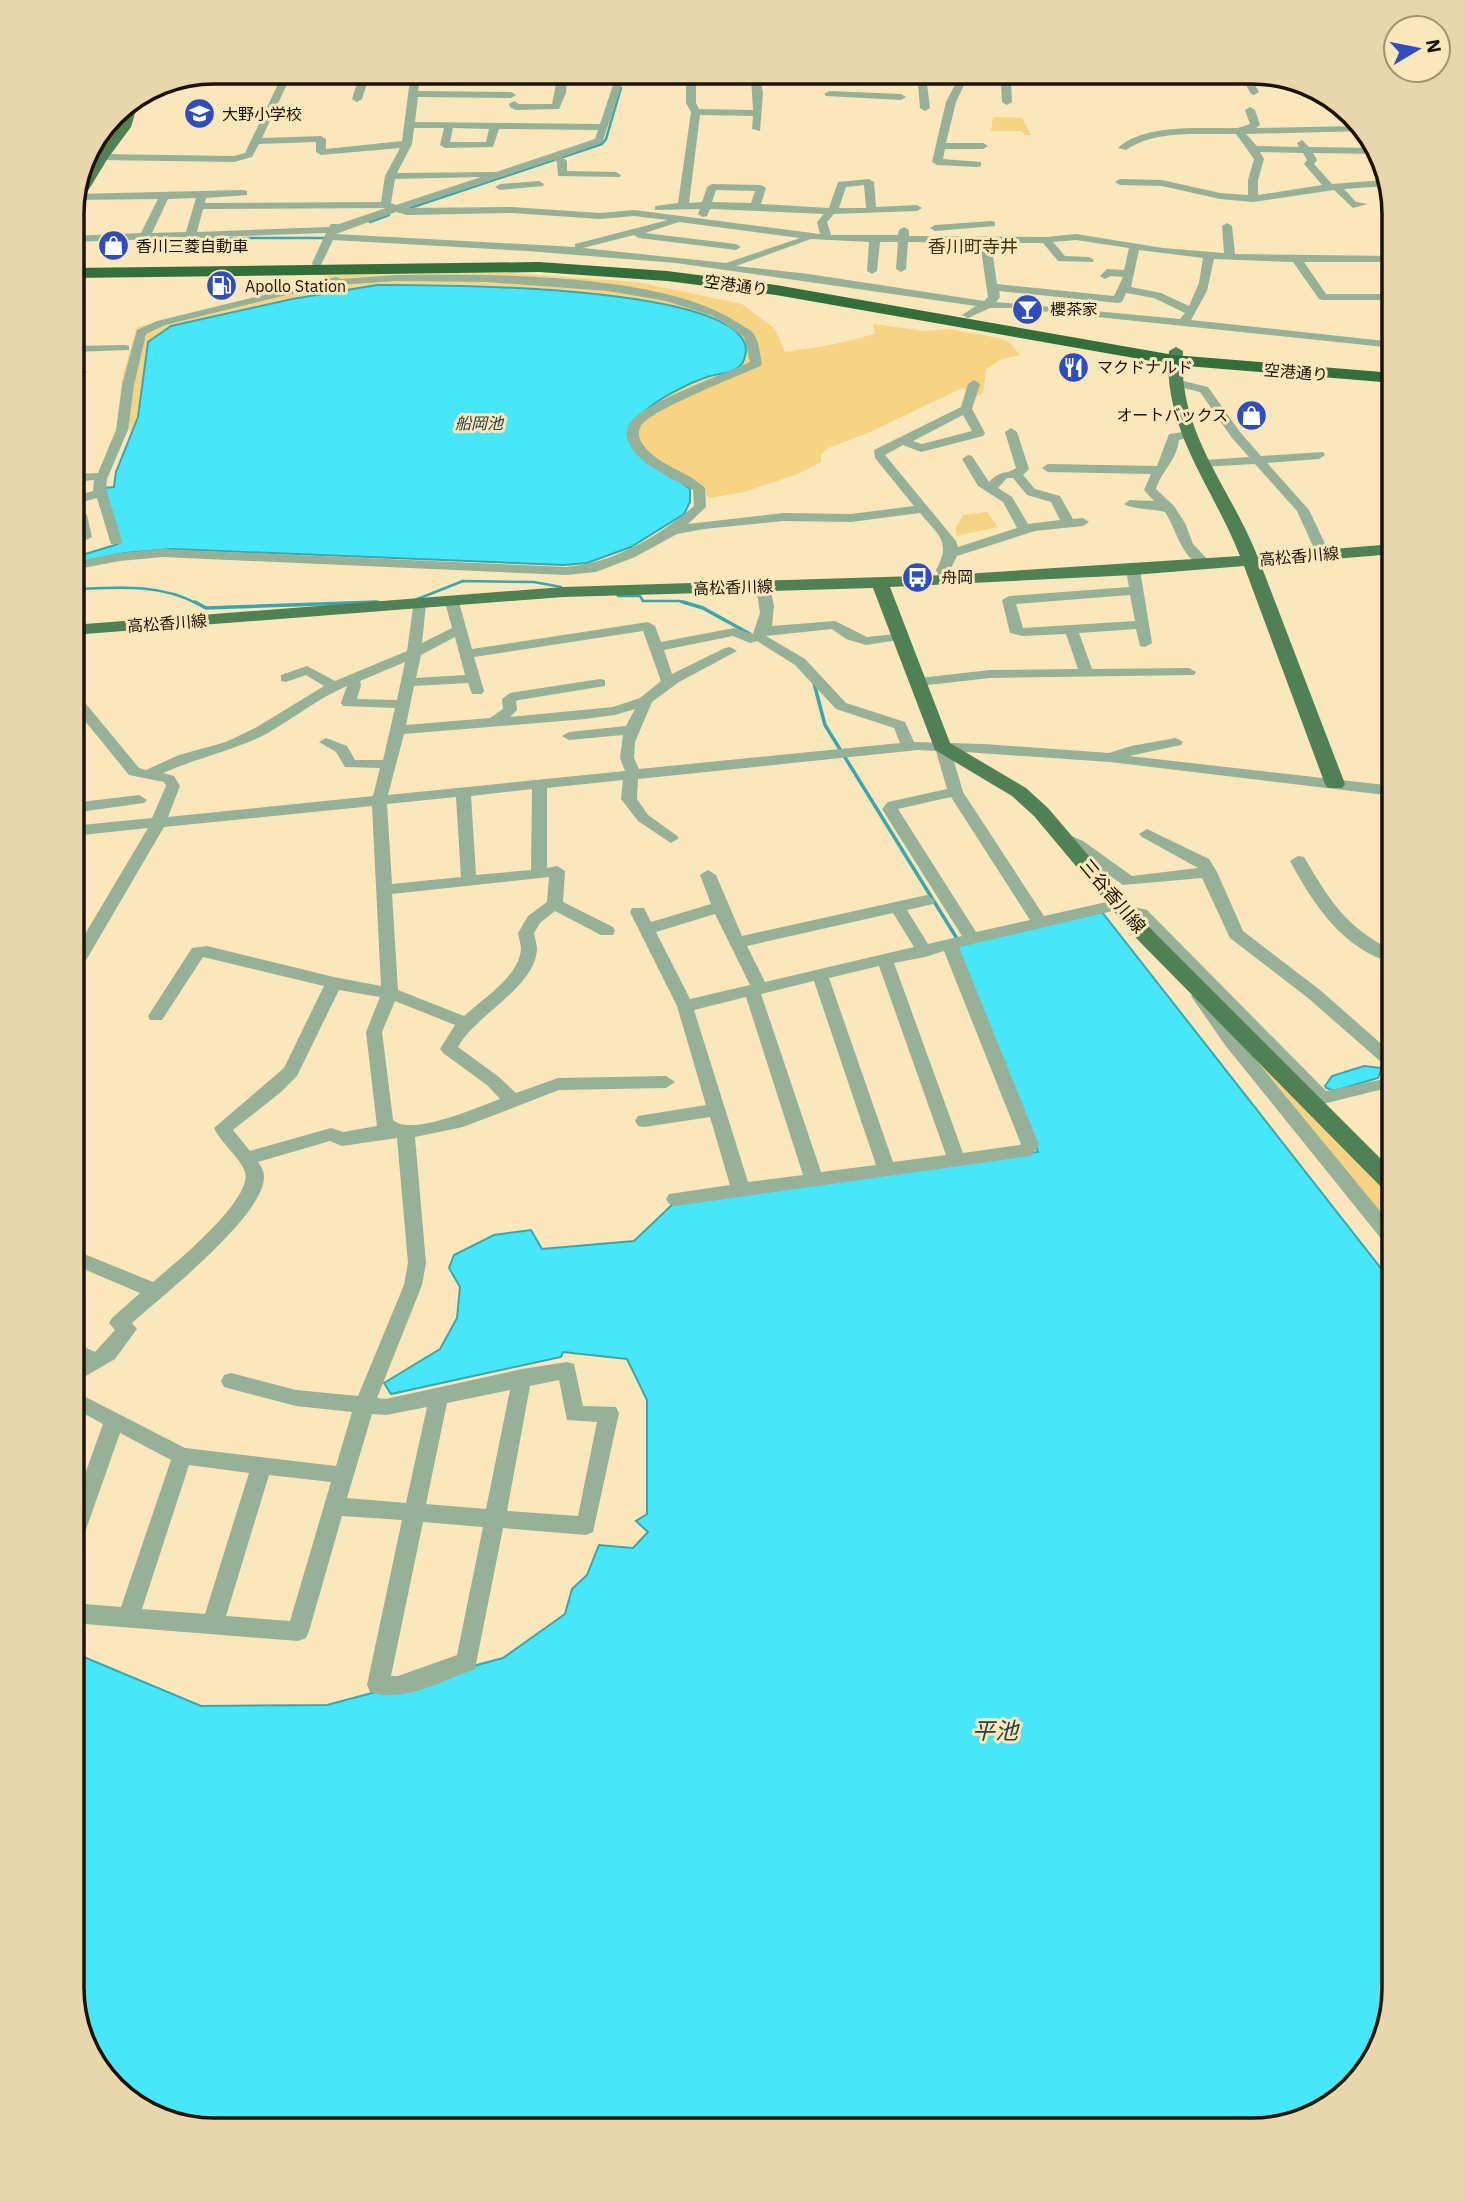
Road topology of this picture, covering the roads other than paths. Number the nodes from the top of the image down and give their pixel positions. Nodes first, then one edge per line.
1 (283, 84) edge
2 (362, 84) edge
3 (414, 84) edge
4 (472, 84) edge
5 (564, 84) edge
6 (618, 84) edge
7 (691, 84) edge
8 (755, 84) edge
9 (826, 84) edge
10 (922, 84) edge
11 (958, 84) edge
12 (1006, 84) edge
13 (1250, 84) edge
14 (1254, 92) dead end
15 (412, 94) junction
16 (469, 94) junction
17 (538, 96) dead end
18 (560, 96) junction
19 (901, 97) dead end
20 (357, 99) dead end
21 (1007, 102) dead end
22 (468, 107) dead end
23 (925, 108) dead end
24 (561, 109) dead end
25 (1250, 110) dead end
26 (696, 112) junction
27 (495, 113) dead end
28 (757, 113) junction
29 (455, 114) dead end
30 (533, 114) dead end
31 (128, 116) edge
32 (410, 125) junction
33 (450, 125) junction
34 (493, 126) junction
35 (531, 126) junction
36 (556, 126) junction
37 (605, 127) junction
38 (757, 129) dead end
39 (1350, 129) edge
40 (1291, 130) junction
41 (1239, 131) junction
42 (256, 141) junction
43 (407, 144) junction
44 (941, 146) junction
45 (983, 146) dead end
46 (1123, 148) dead end
47 (1254, 149) junction
48 (1307, 149) junction
49 (1366, 151) edge
50 (102, 157) junction
51 (557, 158) junction
52 (977, 164) dead end
53 (535, 165) junction
54 (506, 174) junction
55 (390, 176) junction
56 (89, 178) edge
57 (611, 178) dead end
58 (1120, 181) dead end
59 (1379, 183) edge
60 (1332, 186) junction
61 (500, 187) dead end
62 (243, 193) dead end
63 (164, 196) junction
64 (1253, 199) junction
65 (85, 200) edge
66 (201, 201) junction
67 (1363, 204) dead end
68 (386, 205) junction
69 (708, 205) junction
70 (756, 205) junction
71 (342, 206) junction
72 (683, 206) junction
73 (802, 208) junction
74 (917, 208) dead end
75 (398, 210) junction
76 (871, 210) junction
77 (831, 211) junction
78 (634, 213) junction
79 (687, 219) junction
80 (1227, 226) dead end
81 (780, 232) junction
82 (331, 234) junction
83 (629, 234) junction
84 (190, 236) junction
85 (145, 237) junction
86 (813, 237) junction
87 (827, 237) junction
88 (875, 238) junction
89 (84, 239) edge
90 (985, 239) junction
91 (903, 240) junction
92 (999, 240) junction
93 (1046, 240) junction
94 (746, 243) junction
95 (1135, 246) junction
96 (568, 250) junction
97 (1209, 255) junction
98 (1230, 256) junction
99 (1382, 259) edge
100 (1089, 260) dead end
101 (1298, 261) junction
102 (317, 263) junction
103 (84, 266) edge
104 (691, 266) junction
105 (380, 268) junction
106 (721, 269) junction
107 (901, 269) dead end
108 (872, 271) dead end
109 (84, 273) edge
110 (1129, 274) junction
111 (1105, 276) dead end
112 (326, 284) junction
113 (992, 287) junction
114 (1123, 289) junction
115 (1382, 297) edge
116 (988, 305) junction
117 (1192, 312) junction
118 (968, 315) junction
119 (1184, 322) junction
120 (1382, 344) edge
121 (125, 348) dead end
122 (84, 349) edge
123 (1175, 355) junction
124 (1382, 369) edge
125 (1382, 377) edge
126 (1175, 383) junction
127 (974, 384) dead end
128 (966, 409) junction
129 (1011, 432) dead end
130 (1191, 435) junction
131 (903, 441) junction
132 (1319, 454) dead end
133 (968, 459) dead end
134 (1257, 460) junction
135 (1204, 464) junction
136 (1048, 468) dead end
137 (1163, 470) junction
138 (1016, 474) junction
139 (84, 478) edge
140 (101, 478) junction
141 (991, 487) junction
142 (99, 493) junction
143 (84, 497) edge
144 (1130, 504) dead end
145 (925, 508) junction
146 (1170, 509) junction
147 (1083, 522) dead end
148 (1068, 523) junction
149 (1025, 530) junction
150 (673, 531) junction
151 (116, 541) dead end
152 (1382, 550) edge
153 (952, 553) junction
154 (1323, 554) junction
155 (1250, 560) junction
156 (1204, 563) junction
157 (84, 564) edge
158 (1133, 570) junction
159 (1047, 575) junction
160 (948, 580) junction
161 (880, 583) junction
162 (763, 586) junction
163 (1136, 591) junction
164 (1055, 595) junction
165 (452, 601) junction
166 (419, 604) junction
167 (1142, 625) junction
168 (84, 628) edge
169 (460, 629) junction
170 (1071, 629) junction
171 (759, 636) junction
172 (900, 636) junction
173 (1146, 643) dead end
174 (656, 647) junction
175 (730, 651) dead end
176 (414, 653) junction
177 (467, 654) junction
178 (1087, 672) junction
179 (1189, 672) dead end
180 (286, 678) dead end
181 (352, 679) junction
182 (408, 682) junction
183 (919, 682) junction
184 (600, 683) dead end
185 (669, 684) junction
186 (334, 686) junction
187 (645, 701) junction
188 (404, 704) junction
189 (84, 719) edge
190 (493, 723) junction
191 (398, 730) junction
192 (629, 730) junction
193 (569, 736) dead end
194 (326, 742) dead end
195 (1176, 742) dead end
196 (942, 746) junction
197 (909, 747) junction
198 (1110, 758) junction
199 (389, 764) junction
200 (149, 774) junction
201 (633, 775) junction
202 (1335, 784) junction
203 (540, 785) junction
204 (1382, 790) edge
205 (955, 792) junction
206 (463, 793) junction
207 (379, 801) junction
208 (84, 807) edge
209 (158, 821) junction
210 (127, 825) junction
211 (84, 830) edge
212 (1147, 834) dead end
213 (1062, 837) junction
214 (671, 838) dead end
215 (1298, 862) dead end
216 (1209, 872) junction
217 (540, 874) junction
218 (708, 876) dead end
219 (470, 881) junction
220 (383, 890) junction
221 (927, 900) dead end
222 (555, 904) junction
223 (720, 907) junction
224 (897, 907) junction
225 (1122, 907) junction
226 (638, 912) dead end
227 (1041, 924) junction
228 (647, 929) junction
229 (607, 931) dead end
230 (973, 940) junction
231 (737, 943) junction
232 (950, 945) junction
233 (84, 950) edge
234 (925, 952) junction
235 (1382, 952) edge
236 (885, 961) junction
237 (820, 976) junction
238 (334, 983) junction
239 (756, 990) junction
240 (1199, 992) junction
241 (390, 993) junction
242 (685, 1006) junction
243 (156, 1016) dead end
244 (468, 1024) junction
245 (1382, 1054) edge
246 (666, 1082) dead end
247 (1382, 1084) edge
248 (514, 1102) junction
249 (716, 1110) junction
250 (644, 1121) dead end
251 (399, 1131) junction
252 (245, 1158) junction
253 (957, 1160) junction
254 (887, 1170) junction
255 (1382, 1174) edge
256 (814, 1180) junction
257 (741, 1190) junction
258 (675, 1199) dead end
259 (1382, 1226) edge
260 (84, 1261) edge
261 (154, 1291) junction
262 (84, 1355) edge
263 (95, 1361) junction
264 (84, 1368) edge
265 (522, 1377) junction
266 (231, 1381) dead end
267 (439, 1395) junction
268 (365, 1403) junction
269 (84, 1405) edge
270 (114, 1422) junction
271 (182, 1456) junction
272 (261, 1466) junction
273 (342, 1475) junction
274 (84, 1505) edge
275 (333, 1506) junction
276 (413, 1513) junction
277 (495, 1519) junction
278 (84, 1614) edge
279 (128, 1618) junction
280 (212, 1626) junction

1 - 42 street
2 - 20 street
3 - 15 street
4 - 16 street
5 - 18 street
6 - 37 street
7 - 26 street
8 - 28 street
9 - 19 street
10 - 23 street
11 - 44 street
12 - 21 street
13 - 14 street
15 - 16 street
15 - 32 street
16 - 18 street
16 - 22 street
17 - 18 street
24 - 36 street
25 - 41 street
26 - 28 street
26 - 72 street
27 - 34 street
28 - 38 street
29 - 33 street
30 - 35 street
31 - 50 main road
32 - 33 street
32 - 43 street
33 - 34 street
33 - 34 street
34 - 35 street
35 - 36 street
36 - 37 street
37 - 51 street
39 - 40 street
40 - 41 street
40 - 48 street
41 - 46 street
41 - 47 street
42 - 43 street
42 - 50 street
43 - 55 street
44 - 45 street
44 - 52 street
47 - 48 street
47 - 64 street
48 - 49 street
48 - 60 street
50 - 56 main road
51 - 53 street
51 - 57 street
53 - 54 street
53 - 61 street
54 - 55 street
54 - 75 street
55 - 68 street
58 - 64 street
59 - 60 street
60 - 64 street
60 - 67 street
62 - 66 street
63 - 65 street
63 - 66 street
63 - 85 street
66 - 71 street
66 - 84 street
68 - 71 street
68 - 75 street
69 - 70 street
69 - 70 street
69 - 72 street
69 - 79 street
70 - 73 street
71 - 82 street
72 - 78 street
73 - 77 street
73 - 81 street
74 - 76 street
75 - 78 street
75 - 82 street
76 - 77 street
76 - 77 street
77 - 87 street
78 - 79 street
79 - 81 street
79 - 83 street
80 - 98 street
81 - 86 street
81 - 94 street
82 - 84 street
82 - 96 street
82 - 102 street
83 - 94 street
83 - 96 street
84 - 85 street
85 - 89 street
86 - 87 street
86 - 106 street
87 - 88 street
88 - 91 street
88 - 108 street
90 - 91 street
90 - 92 street
90 - 113 street
91 - 92 street
91 - 107 street
92 - 93 street
93 - 95 street
93 - 100 street
94 - 104 street
95 - 97 street
95 - 110 street
96 - 104 street
97 - 98 street
97 - 117 street
98 - 101 street
99 - 101 street
101 - 115 street
102 - 103 highway, 空港通り
102 - 104 highway, 空港通り
104 - 106 highway, 空港通り
105 - 109 highway, 空港通り
105 - 112 street
105 - 123 highway, 空港通り
106 - 116 street
106 - 118 highway, 空港通り
110 - 111 street
110 - 114 street
112 - 140 street
112 - 150 street
113 - 114 street
113 - 116 street
114 - 117 street
116 - 118 street
116 - 119 street
117 - 119 street
118 - 123 highway, 空港通り
119 - 120 street
121 - 122 street
123 - 124 highway, 空港通り
123 - 125 highway, 空港通り
123 - 126 main road
126 - 130 main road
126 - 134 street
127 - 128 street
128 - 131 street
128 - 131 street
129 - 138 street
130 - 135 main road
130 - 137 street
131 - 145 street
132 - 134 street
133 - 141 street
134 - 135 street
134 - 154 street
135 - 155 main road
136 - 137 street
137 - 146 street
138 - 141 street
138 - 148 street
139 - 140 street
140 - 142 street
141 - 149 street
142 - 143 street
142 - 151 street
144 - 146 street
145 - 150 street
145 - 153 street
146 - 156 street
147 - 148 street
148 - 149 street
149 - 153 street
150 - 157 street
152 - 154 main road, 高松香川線
153 - 160 street
154 - 155 main road, 高松香川線
155 - 156 main road, 高松香川線
155 - 202 main road
156 - 158 main road, 高松香川線
158 - 159 main road, 高松香川線
158 - 163 street
159 - 160 main road, 高松香川線
159 - 164 street
160 - 161 main road, 高松香川線
161 - 162 main road, 高松香川線
161 - 172 main road
162 - 165 main road, 高松香川線
162 - 171 street
163 - 164 street
163 - 167 street
164 - 170 street
165 - 166 main road, 高松香川線
165 - 169 street
166 - 168 main road, 高松香川線
166 - 176 street
167 - 170 street
167 - 173 street
169 - 176 street
169 - 177 street
170 - 178 street
171 - 172 street
171 - 174 street
171 - 197 street
172 - 183 main road
174 - 177 street
174 - 185 street
175 - 185 street
176 - 181 street
176 - 182 street
177 - 182 street
178 - 179 street
178 - 183 street
180 - 186 street
181 - 186 street
181 - 188 street
182 - 188 street
183 - 196 main road
184 - 190 street
185 - 187 street
186 - 200 street
187 - 190 street
187 - 192 street
188 - 191 street
189 - 200 street
190 - 191 street
191 - 199 street
192 - 193 street
192 - 201 street
194 - 199 street
195 - 198 street
196 - 197 street
196 - 198 street
196 - 205 street
196 - 213 main road, 三谷香川線
197 - 201 street
198 - 202 street
199 - 207 street
200 - 209 street
201 - 203 street
201 - 214 street
202 - 204 street
203 - 206 street
203 - 217 street
205 - 227 street
205 - 230 street
206 - 207 street
206 - 219 street
207 - 209 street
207 - 220 street
208 - 210 street
209 - 210 street
209 - 233 street
210 - 211 street
212 - 216 street
213 - 216 street
213 - 225 main road, 三谷香川線
215 - 235 street
216 - 245 street
217 - 219 street
217 - 222 street
218 - 223 street
219 - 220 street
220 - 241 street
221 - 224 street
222 - 229 street
222 - 244 street
223 - 228 street
223 - 231 street
224 - 231 street
224 - 234 street
225 - 227 street
225 - 240 main road, 三谷香川線
225 - 247 street
226 - 228 street
227 - 230 street
228 - 242 street
230 - 232 street
231 - 239 street
232 - 234 street
232 - 253 street
234 - 236 street
236 - 237 street
236 - 253 street
237 - 239 street
237 - 254 street
238 - 241 street
238 - 243 street
238 - 252 street
239 - 242 street
239 - 256 street
240 - 255 main road, 三谷香川線
240 - 259 street
241 - 244 street
241 - 251 street
242 - 249 street
244 - 248 street
246 - 248 street
248 - 251 street
249 - 250 street
249 - 257 street
251 - 252 street
251 - 268 street
252 - 261 street
253 - 254 street
254 - 256 street
256 - 257 street
257 - 258 street
260 - 261 street
261 - 263 street
262 - 263 street
263 - 264 street
265 - 267 street
265 - 277 street
265 - 277 street
266 - 268 street
267 - 268 street
267 - 276 street
268 - 273 street
269 - 270 street
270 - 271 street
270 - 274 street
271 - 272 street
271 - 279 street
272 - 273 street
272 - 280 street
273 - 275 street
275 - 276 street
275 - 280 street
276 - 277 street
276 - 277 street
278 - 279 street
279 - 280 street

